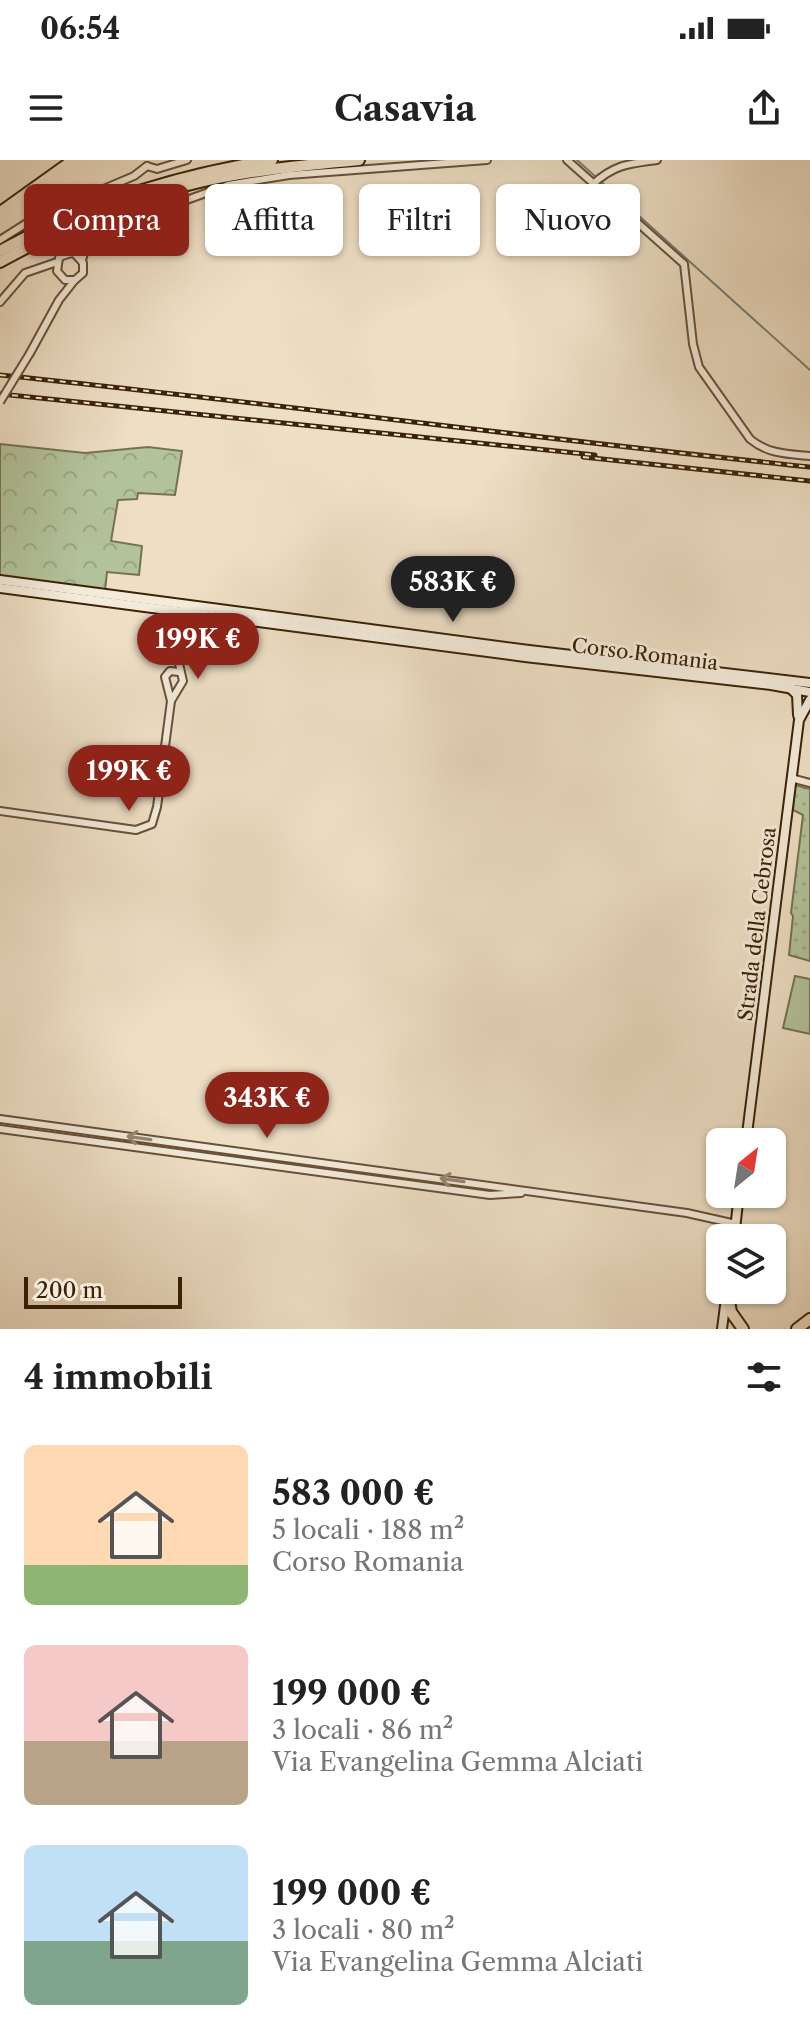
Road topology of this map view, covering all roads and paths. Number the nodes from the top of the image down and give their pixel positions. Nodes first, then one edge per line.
1 (187, 160) edge
2 (272, 160) edge
3 (359, 160) edge
4 (487, 160) edge
5 (567, 160) edge
6 (657, 160) edge
7 (146, 163) edge
8 (593, 184) joint
9 (189, 199) edge
10 (640, 225) edge
11 (0, 240) edge
12 (0, 251) edge
13 (62, 256) edge
14 (77, 256) edge
15 (83, 256) edge
16 (82, 260) junction
17 (0, 262) edge
18 (57, 262) junction
19 (39, 266) junction
20 (57, 271) junction
21 (62, 279) junction
22 (75, 280) junction
23 (59, 300) junction
24 (0, 302) edge
25 (0, 402) edge
26 (810, 456) edge
27 (0, 580) edge
28 (0, 588) edge
29 (184, 608) junction
30 (177, 655) junction
31 (170, 671) junction
32 (179, 672) junction
33 (810, 683) edge
34 (168, 686) junction
35 (178, 687) junction
36 (788, 687) junction
37 (810, 692) edge
38 (810, 700) edge
39 (171, 701) junction
40 (804, 713) edge
41 (791, 778) junction
42 (810, 783) edge
43 (0, 811) edge
44 (0, 1119) edge
45 (748, 1128) edge
46 (0, 1129) edge
47 (287, 1158) junction
48 (344, 1165) junction
49 (286, 1168) junction
50 (343, 1176) junction
51 (529, 1193) junction
52 (738, 1208) edge
53 (736, 1224) joint
54 (725, 1304) edge
55 (730, 1304) edge
56 (810, 1319) edge
57 (722, 1329) edge
58 (743, 1329) edge
59 (797, 1329) edge

1 - 7 street
2 - 12 highway
3 - 17 highway
4 - 9 street
5 - 8 street
6 - 8 street
7 - 11 street
10 - 26 street
13 - 18 street
14 - 16 street
15 - 16 street
16 - 22 street
18 - 19 street
18 - 20 street
19 - 20 street
19 - 24 street
20 - 21 street
21 - 22 street
21 - 23 street
22 - 23 street
23 - 25 street, bridge
27 - 29 main road, Corso Romania
28 - 29 main road, Corso Romania
29 - 30 street
29 - 33 main road, Corso Romania
29 - 36 main road, Corso Romania
30 - 31 street
30 - 32 street
31 - 32 street
31 - 34 street
32 - 35 street
34 - 35 street
34 - 39 street
35 - 39 street
36 - 37 main road, Corso Romania
36 - 40 main road
38 - 40 main road, Strada della Cebrosa
39 - 43 street
40 - 41 main road, Strada della Cebrosa
41 - 42 street
41 - 45 main road, Strada della Cebrosa
47 -> 44 street
46 - 49 street
47 - 48 street
47 - 49 street
48 - 50 street
51 -> 48 street
49 - 50 street
50 - 51 street
51 - 53 street
52 - 53 main road
54 - 57 main road
55 - 58 highway
56 - 59 highway

